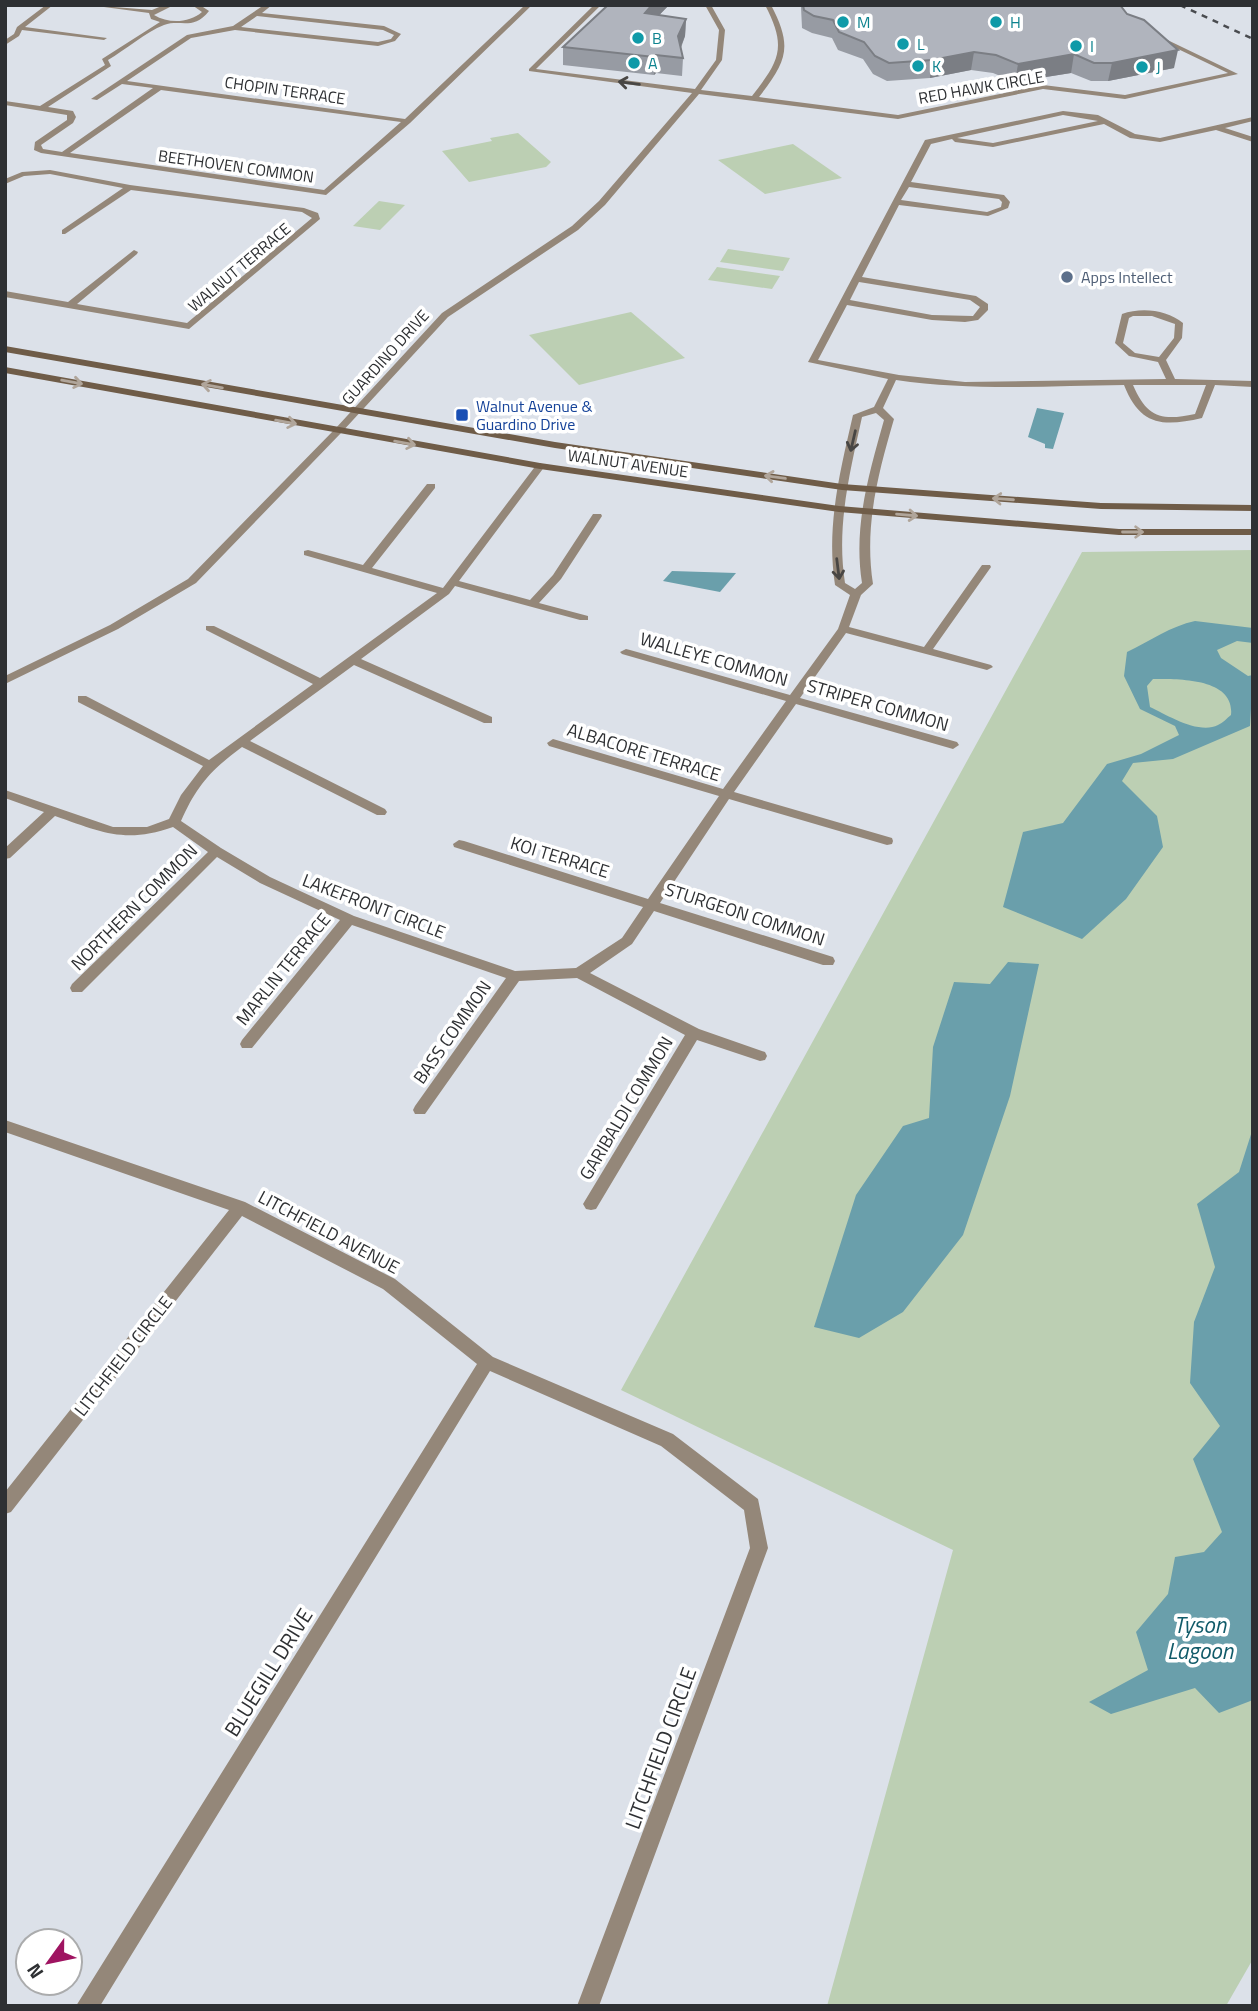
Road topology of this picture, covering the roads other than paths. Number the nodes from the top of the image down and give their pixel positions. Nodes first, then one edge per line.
1 (50, 5) edge
2 (92, 5) edge
3 (195, 5) edge
4 (269, 5) edge
5 (529, 5) edge
6 (598, 5) edge
7 (708, 5) edge
8 (768, 5) edge
9 (169, 6) edge
10 (151, 9) edge
11 (256, 14) junction
12 (165, 22) junction
13 (19, 28) junction
14 (235, 28) junction
15 (1145, 33) edge
16 (104, 38) dead end
17 (5, 43) edge
18 (121, 82) junction
19 (160, 87) junction
20 (697, 91) junction
21 (95, 99) dead end
22 (754, 99) junction
23 (7, 104) edge
24 (42, 108) junction
25 (1253, 119) edge
26 (407, 121) junction
27 (1105, 122) junction
28 (1216, 127) junction
29 (947, 138) junction
30 (1253, 141) edge
31 (64, 154) junction
32 (5, 182) edge
33 (907, 184) junction
34 (130, 187) junction
35 (897, 202) junction
36 (65, 232) dead end
37 (134, 252) dead end
38 (857, 279) junction
39 (5, 294) edge
40 (845, 302) junction
41 (70, 305) junction
42 (5, 349) edge
43 (1161, 360) junction
44 (5, 370) edge
45 (893, 377) junction
46 (1127, 380) junction
47 (1172, 381) junction
48 (1212, 381) junction
49 (1253, 384) edge
50 (878, 409) junction
51 (357, 411) junction
52 (338, 431) junction
53 (540, 466) junction
54 (430, 486) dead end
55 (842, 487) junction
56 (870, 489) junction
57 (1253, 508) edge
58 (839, 509) junction
59 (864, 511) junction
60 (597, 516) dead end
61 (1253, 532) edge
62 (308, 554) dead end
63 (986, 567) dead end
64 (366, 569) junction
65 (449, 587) junction
66 (856, 594) junction
67 (532, 604) junction
68 (584, 618) dead end
69 (210, 628) dead end
70 (844, 629) junction
71 (927, 650) junction
72 (626, 652) dead end
73 (355, 661) junction
74 (987, 667) dead end
75 (5, 681) edge
76 (323, 684) junction
77 (82, 699) dead end
78 (793, 699) junction
79 (488, 720) dead end
80 (242, 742) junction
81 (553, 743) dead end
82 (953, 745) dead end
83 (210, 765) junction
84 (5, 794) edge
85 (726, 794) junction
86 (53, 811) junction
87 (381, 812) dead end
88 (174, 822) junction
89 (887, 841) dead end
90 (459, 844) dead end
91 (216, 851) junction
92 (5, 855) edge
93 (650, 904) junction
94 (349, 919) junction
95 (828, 961) dead end
96 (579, 973) junction
97 (515, 976) junction
98 (77, 988) dead end
99 (694, 1033) junction
100 (247, 1044) dead end
101 (760, 1056) dead end
102 (420, 1110) dead end
103 (5, 1126) edge
104 (591, 1204) dead end
105 (240, 1207) junction
106 (487, 1362) junction
107 (752, 1505) joint
108 (5, 1506) edge
109 (87, 2006) edge
110 (588, 2006) edge

1 - 13 street
2 - 10 street
3 - 12 street
4 - 11 street
5 - 26 street, BEETHOVEN COMMON
20 -> 6 street, RED HAWK CIRCLE
7 - 20 street, GUARDINO DRIVE
8 - 22 street
9 - 10 street
10 - 12 street
11 - 14 street
11 - 14 street
12 - 24 street
13 - 16 street
13 - 17 street
14 - 18 street
15 - 22 street, RED HAWK CIRCLE
18 - 19 street
18 - 21 street
19 - 26 street, CHOPIN TERRACE
19 - 31 street
20 - 22 street, RED HAWK CIRCLE
20 - 51 street, GUARDINO DRIVE
23 - 24 street
24 - 31 street
25 - 28 street
26 - 31 street, BEETHOVEN COMMON
27 - 28 street
27 - 29 street
27 - 29 street
28 - 30 street
29 - 33 street
32 - 34 street, WALNUT TERRACE
33 - 35 street
33 - 35 street
34 - 36 street
34 - 41 street, WALNUT TERRACE
35 - 38 street
37 - 41 street
38 - 40 street
38 - 40 street
39 - 41 street, WALNUT TERRACE
40 - 45 street
51 -> 42 main road, WALNUT AVENUE
43 - 43 street
43 - 47 street
44 -> 52 main road, WALNUT AVENUE
45 - 46 street
45 - 50 street
46 - 47 street
46 - 48 street
47 - 48 street
48 - 49 street
50 -> 55 street
50 - 56 street
51 - 52 street, GUARDINO DRIVE
55 -> 51 main road, WALNUT AVENUE
52 -> 53 main road, WALNUT AVENUE
52 - 75 street, GUARDINO DRIVE
53 - 58 main road, WALNUT AVENUE
53 - 65 street
54 - 64 street
55 - 56 main road, WALNUT AVENUE
55 - 58 street
57 -> 56 main road, WALNUT AVENUE
56 - 59 street
58 - 59 main road, WALNUT AVENUE
58 -> 66 street
59 -> 61 main road, WALNUT AVENUE
59 - 66 street
60 - 67 street
62 - 64 street
63 - 71 street
64 - 65 street
65 - 67 street
65 - 73 street
66 - 70 street
67 - 68 street
69 - 76 street
70 - 71 street
70 - 78 street
71 - 74 street
72 - 78 street, WALLEYE COMMON
73 - 76 street
73 - 79 street
76 - 80 street
77 - 83 street
78 - 82 street, STRIPER COMMON
78 - 85 street
80 - 83 street
80 - 87 street
81 - 85 street, ALBACORE TERRACE
83 - 88 street
84 - 86 street
85 - 89 street, ALBACORE TERRACE
85 - 93 street
86 - 88 street
86 - 92 street
88 - 91 street, LAKEFRONT CIRCLE
90 - 93 street, KOI TERRACE
91 - 94 street, LAKEFRONT CIRCLE
91 - 98 street, NORTHERN COMMON
93 - 95 street, STURGEON COMMON
93 - 96 street
94 - 97 street, LAKEFRONT CIRCLE
94 - 100 street, MARLIN TERRACE
96 - 97 street, LAKEFRONT CIRCLE
96 - 99 street, GARIBALDI COMMON
97 - 102 street, BASS COMMON
99 - 101 street, GARIBALDI COMMON
99 - 104 street, GARIBALDI COMMON
103 - 105 street, LITCHFIELD AVENUE
105 - 106 street, LITCHFIELD AVENUE
105 - 108 street, LITCHFIELD CIRCLE
106 - 107 street, LITCHFIELD AVENUE
106 - 109 street, BLUEGILL DRIVE
107 - 110 street, LITCHFIELD CIRCLE

